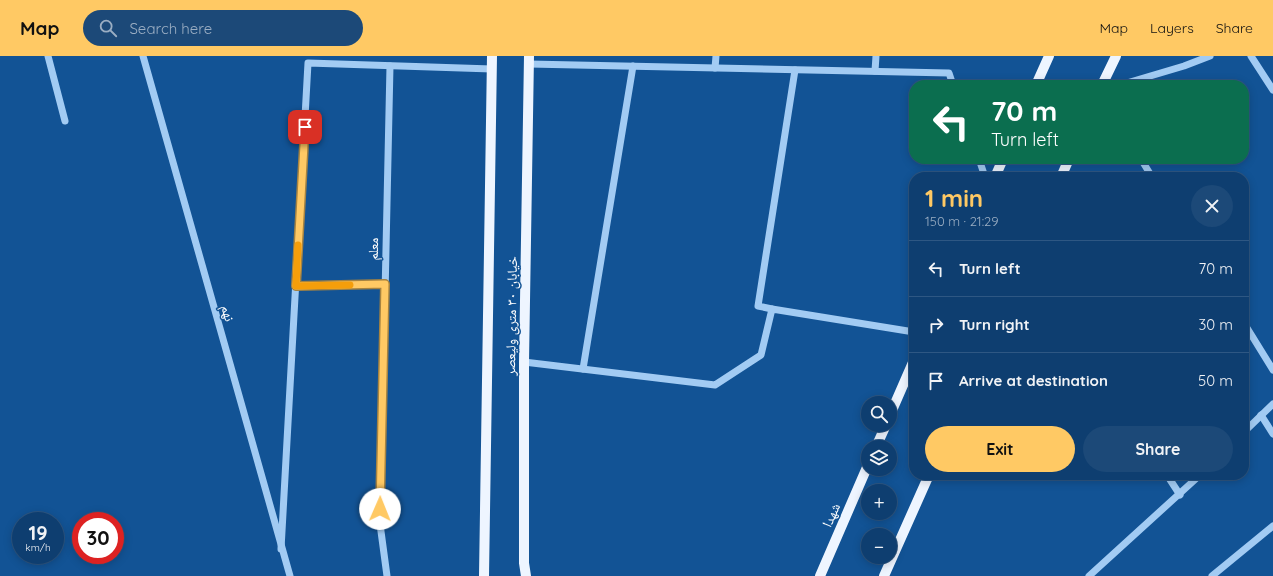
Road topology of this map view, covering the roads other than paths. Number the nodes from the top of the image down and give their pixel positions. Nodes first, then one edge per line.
1 (48, 56) edge
2 (492, 56) edge
3 (716, 56) edge
4 (876, 56) edge
5 (1049, 56) edge
6 (1116, 56) edge
7 (1210, 56) edge
8 (1251, 56) edge
9 (144, 58) edge
10 (529, 60) edge
11 (390, 66) junction
12 (633, 66) junction
13 (715, 68) junction
14 (492, 69) junction
15 (795, 70) junction
16 (875, 72) junction
17 (951, 80) edge
18 (1038, 80) edge
19 (1104, 80) edge
20 (1137, 80) edge
21 (1273, 90) edge
22 (65, 121) dead end
23 (385, 284) junction
24 (296, 286) junction
25 (772, 309) junction
26 (909, 331) edge
27 (1249, 331) edge
28 (524, 362) junction
29 (583, 369) junction
30 (1273, 370) edge
31 (909, 371) edge
32 (897, 399) edge
33 (1273, 404) edge
34 (1261, 415) junction
35 (1249, 427) edge
36 (1273, 434) edge
37 (864, 476) edge
38 (927, 480) edge
39 (1170, 480) edge
40 (1195, 480) edge
41 (1180, 495) junction
42 (1273, 526) edge
43 (281, 549) junction
44 (290, 576) edge
45 (387, 576) edge
46 (484, 576) edge
47 (526, 576) edge
48 (820, 576) edge
49 (884, 576) edge
50 (1089, 576) edge
51 (1212, 576) edge

1 - 22 street
2 - 14 main road, خیابان ۳۰ متری ولیعصر
3 - 13 street
4 - 16 street
5 - 18 main road
6 - 19 main road
7 - 20 street
8 - 21 street
9 - 43 street, نهم
10 - 12 street
10 - 28 main road, خیابان ۳۰ متری ولیعصر
11 - 14 street
11 - 23 street, معلم
11 - 24 street
12 - 13 street
12 - 29 street
13 - 15 street
14 - 46 main road, خیابان ۳۰ متری ولیعصر
15 - 16 street
15 - 25 street
16 - 17 street
23 - 24 street
23 - 45 street, معلم
24 - 43 street
25 - 26 street
25 - 29 street
27 - 30 street
28 - 29 street
28 - 47 main road, خیابان ۳۰ متری ولیعصر
31 - 32 main road
33 - 34 street
34 - 35 street
34 - 36 street
37 - 48 main road, شهدا
38 - 49 main road
39 - 41 street
40 - 41 street
41 - 50 street
42 - 51 street
43 - 44 street, نهم

